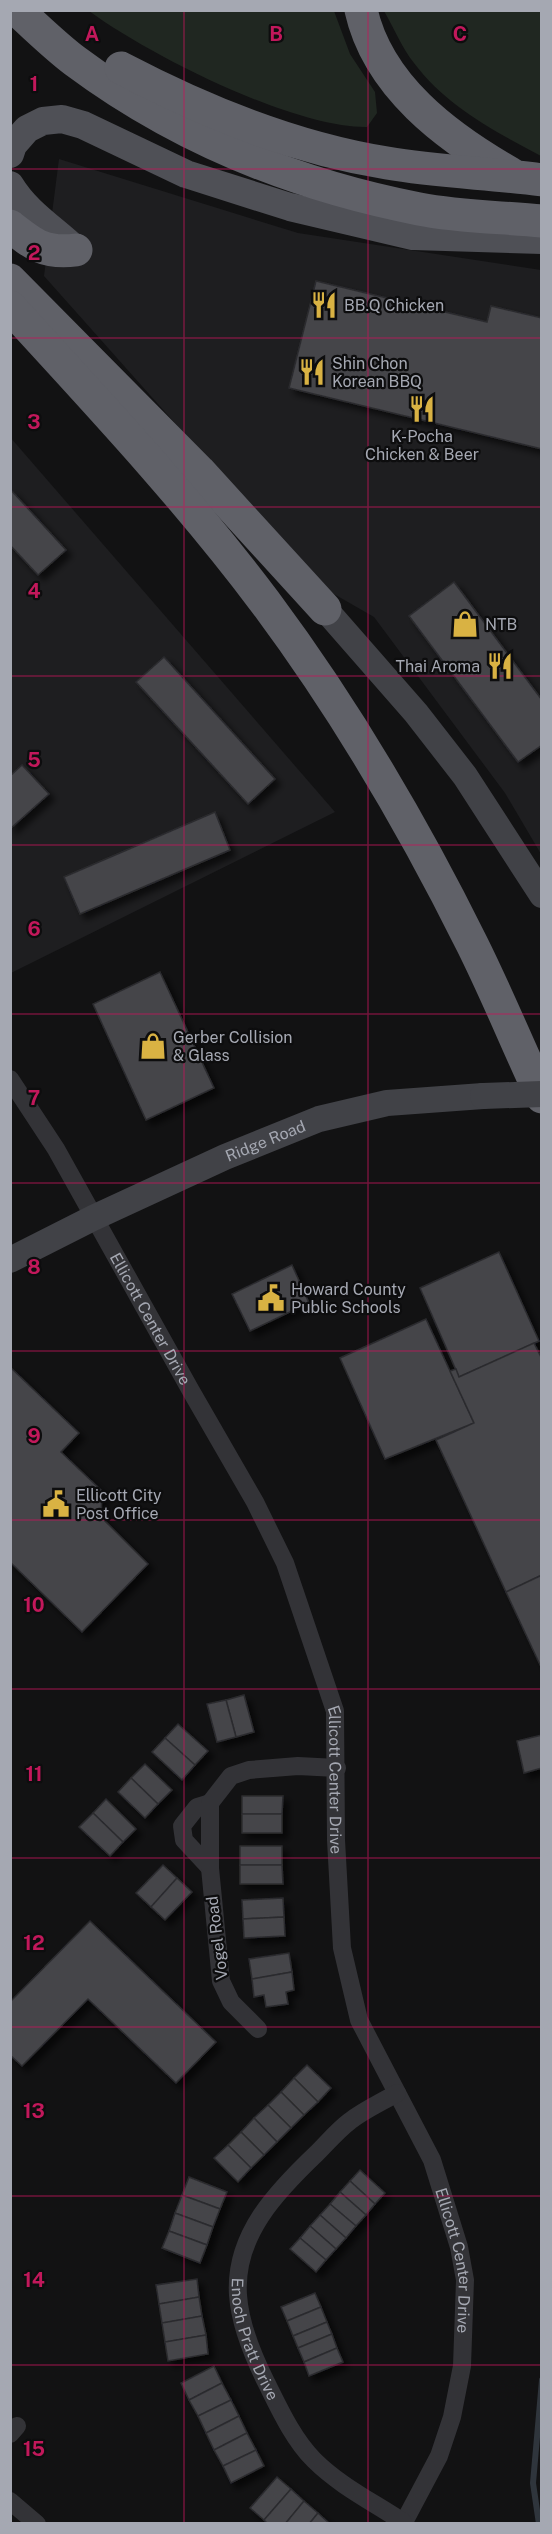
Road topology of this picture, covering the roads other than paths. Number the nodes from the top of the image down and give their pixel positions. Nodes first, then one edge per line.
1 (17, 10) edge
2 (29, 10) edge
3 (361, 10) edge
4 (10, 154) edge
5 (529, 179) edge
6 (10, 185) edge
7 (542, 221) edge
8 (10, 226) edge
9 (542, 240) edge
10 (76, 250) joint
11 (10, 280) edge
12 (10, 307) edge
13 (325, 609) joint
14 (542, 896) edge
15 (10, 1079) edge
16 (542, 1096) edge
17 (93, 1218) junction
18 (10, 1260) edge
19 (336, 1768) junction
20 (210, 1803) junction
21 (210, 1869) junction
22 (258, 2029) dead end
23 (397, 2093) junction
24 (10, 2500) edge
25 (37, 2523) edge
26 (403, 2523) edge

1 - 7 highway
2 - 5 highway
3 - 5 highway
4 - 9 main road
6 - 10 main road
8 - 10 highway
11 - 13 highway
12 - 16 highway
13 - 14 street
15 - 17 street, Ellicott Center Drive
16 - 17 street, Ridge Road, bridge
17 - 18 street, Ridge Road
17 - 19 street, Ellicott Center Drive
19 - 20 street
19 - 23 street, Ellicott Center Drive
20 - 21 street, Vogel Road
20 - 21 street
21 - 22 street, Vogel Road
23 - 26 street, Ellicott Center Drive
23 - 26 street, Enoch Pratt Drive
24 - 25 street

